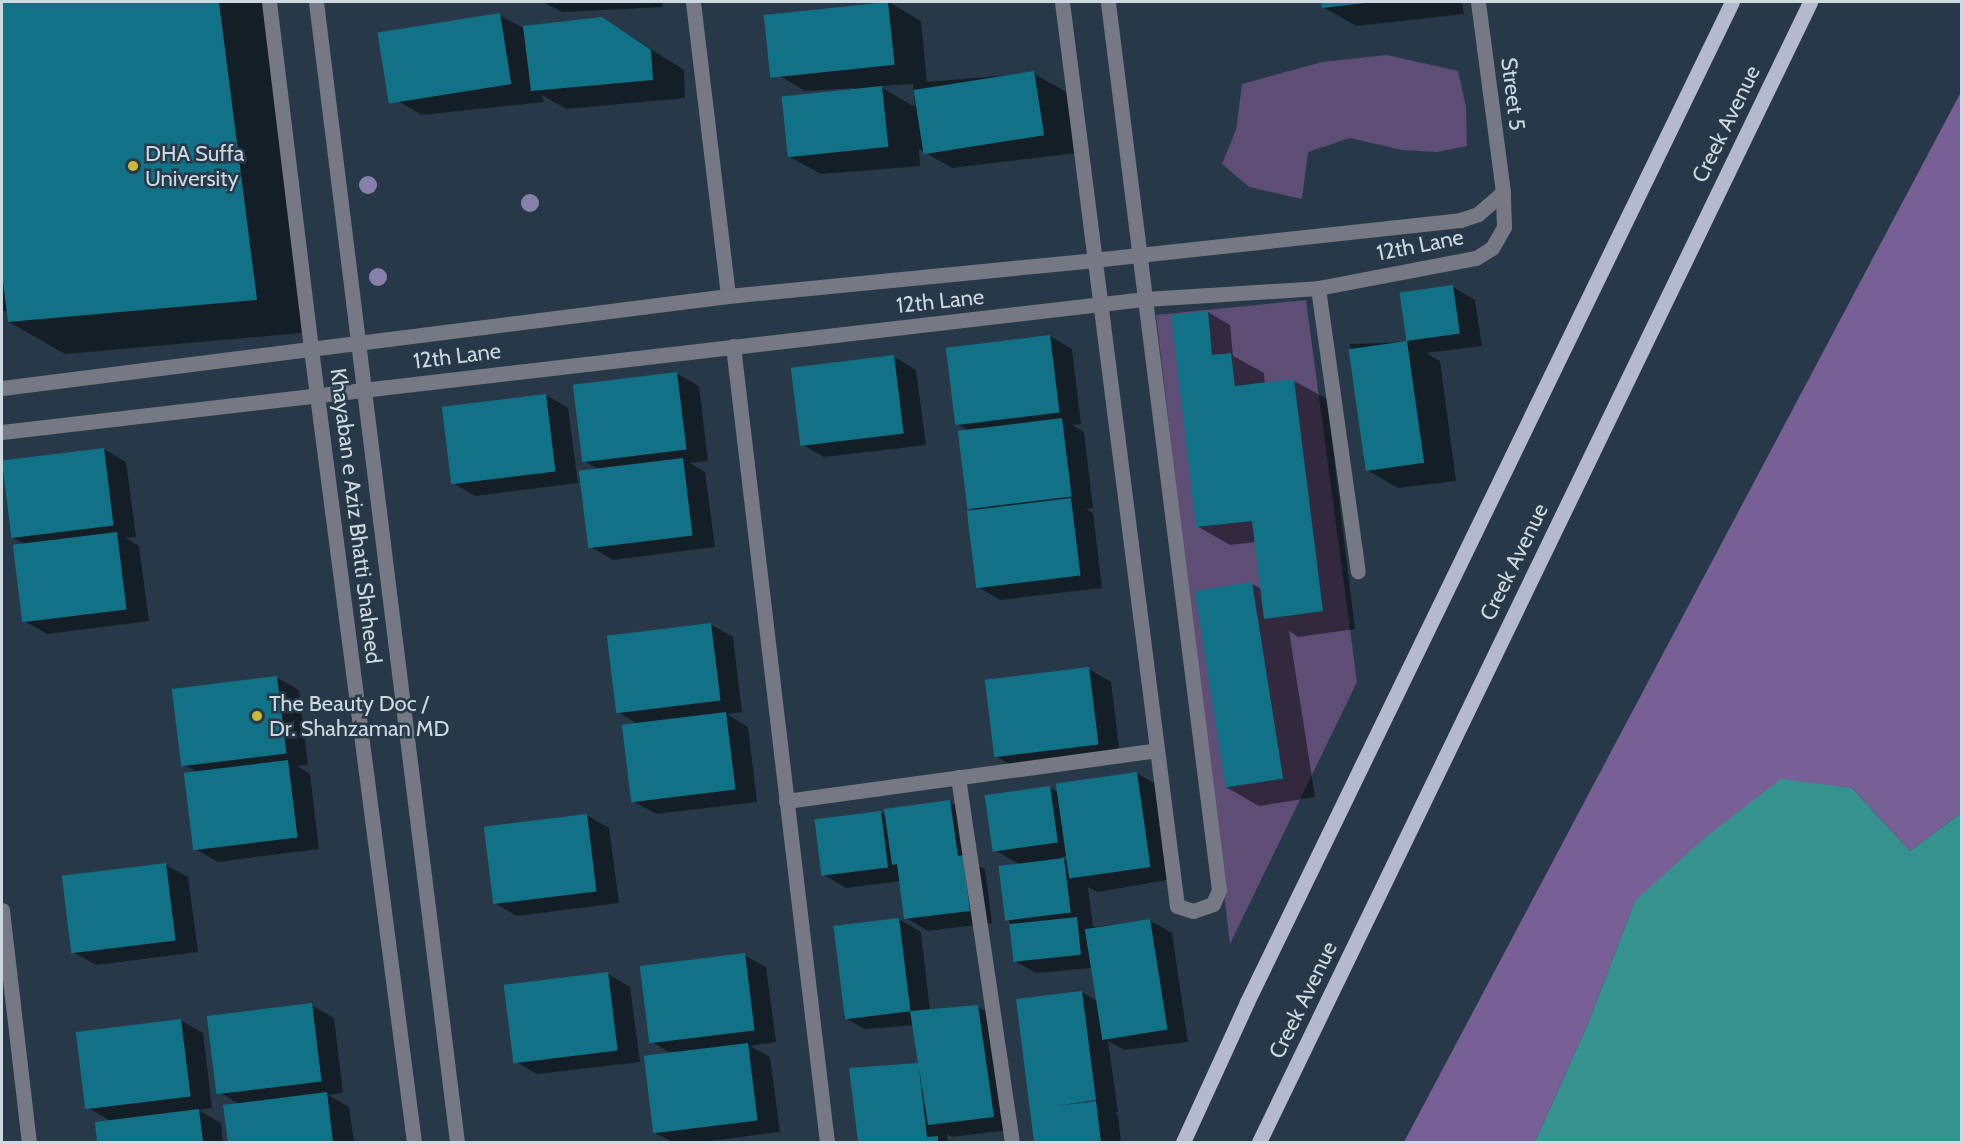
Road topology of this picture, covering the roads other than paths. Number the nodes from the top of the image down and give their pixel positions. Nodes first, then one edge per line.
1 (269, 2) edge
2 (316, 2) edge
3 (693, 2) edge
4 (1062, 2) edge
5 (1108, 2) edge
6 (1478, 2) edge
7 (1732, 2) edge
8 (1810, 2) edge
9 (1503, 192) junction
10 (1139, 256) junction
11 (1093, 260) junction
12 (1318, 288) junction
13 (728, 296) junction
14 (1145, 299) junction
15 (1099, 306) junction
16 (358, 343) junction
17 (733, 346) junction
18 (311, 349) junction
19 (2, 388) edge
20 (363, 389) junction
21 (318, 395) junction
22 (2, 432) edge
23 (1358, 571) dead end
24 (1156, 750) junction
25 (958, 777) junction
26 (786, 801) junction
27 (2, 910) edge
28 (29, 1143) edge
29 (414, 1143) edge
30 (458, 1143) edge
31 (827, 1143) edge
32 (1012, 1143) edge
33 (1183, 1143) edge
34 (1259, 1143) edge

1 - 18 street, Khayaban e Aziz Bhatti Shaheed
2 - 16 street, Khayaban e Aziz Bhatti Shaheed
3 - 13 street
4 - 11 street
5 - 10 street
6 - 9 street, Street 5
7 - 33 main road
8 - 34 main road, Creek Avenue
9 - 10 street, 12th Lane
9 - 12 street, 12th Lane
10 - 11 street, 12th Lane
10 - 14 street
11 - 13 street, 12th Lane
11 - 15 street
12 - 14 street, 12th Lane
12 - 23 street
13 - 16 street, 12th Lane
14 - 15 street, 12th Lane
14 - 24 street
15 - 17 street, 12th Lane
15 - 24 street
16 - 18 street, 12th Lane
16 - 20 street, Khayaban e Aziz Bhatti Shaheed
17 - 20 street, 12th Lane
17 - 26 street
18 - 19 street, 12th Lane
18 - 21 street, Khayaban e Aziz Bhatti Shaheed
20 - 21 street, 12th Lane
20 - 30 street, Khayaban e Aziz Bhatti Shaheed
21 - 22 street, 12th Lane
21 - 29 street, Khayaban e Aziz Bhatti Shaheed
24 - 25 street
25 - 26 street
25 - 32 street
26 - 31 street
27 - 28 street

